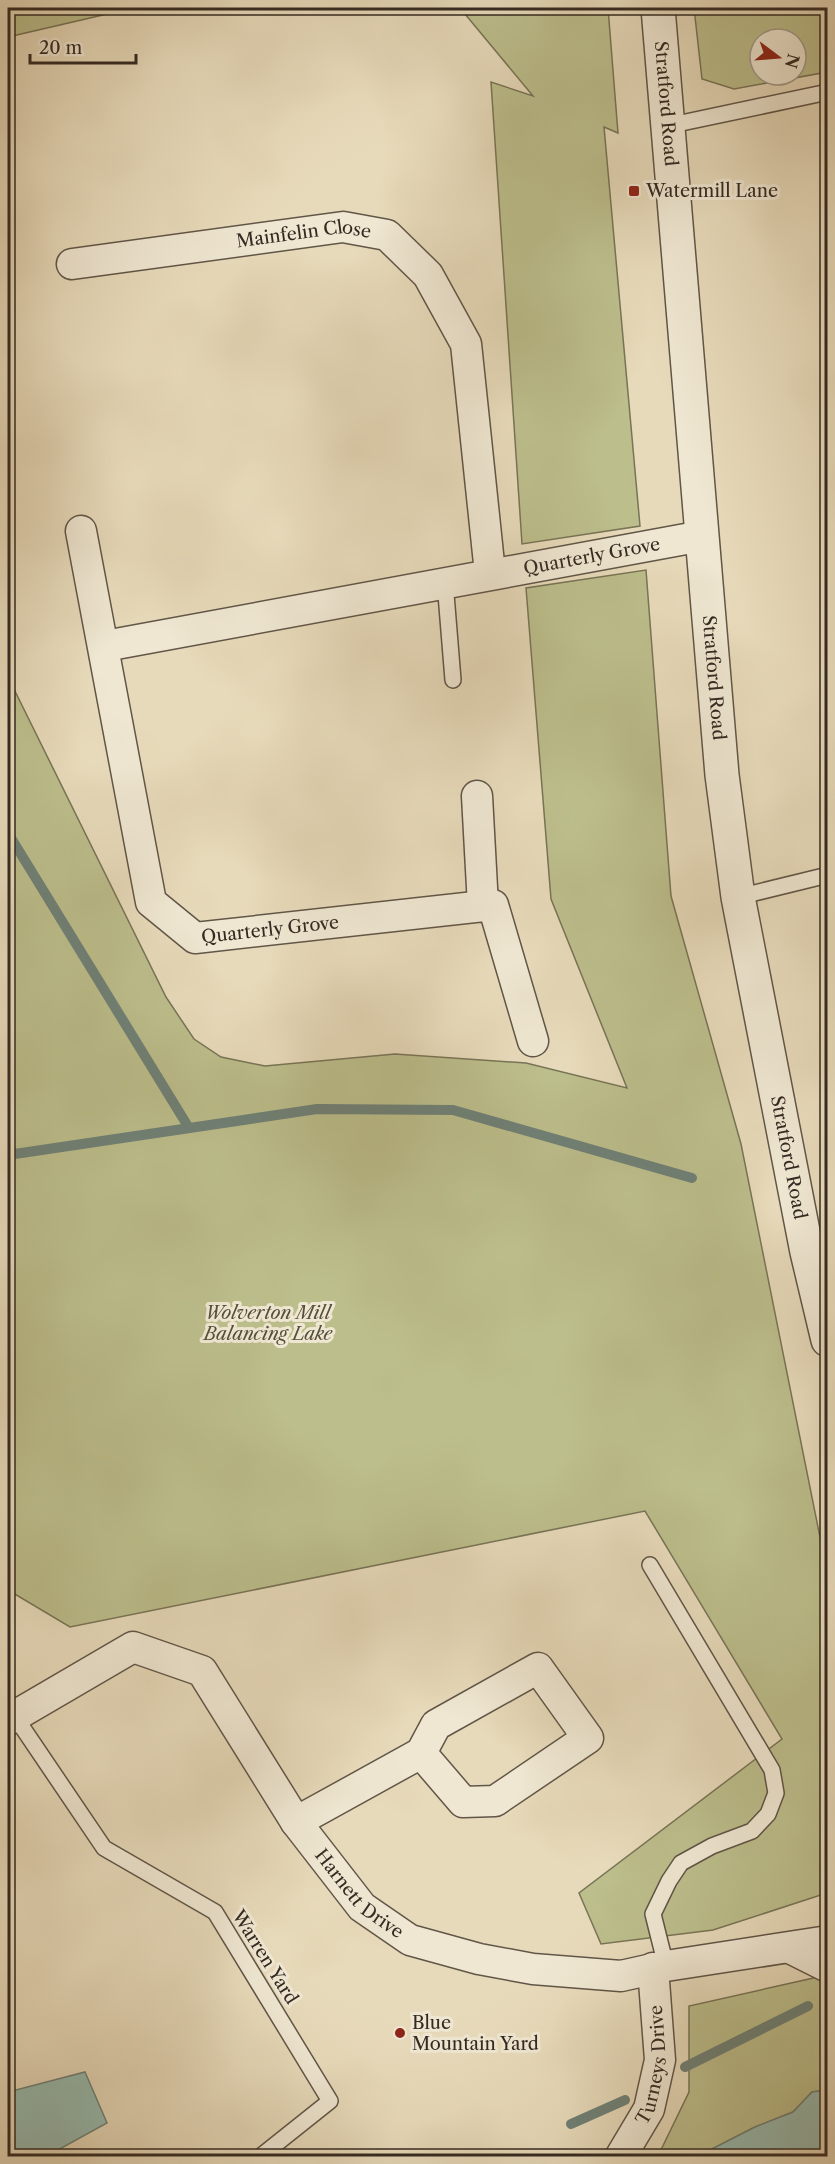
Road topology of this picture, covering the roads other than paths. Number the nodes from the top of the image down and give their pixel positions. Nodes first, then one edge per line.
1 (658, 8) edge
2 (828, 92) edge
3 (667, 126) junction
4 (72, 264) dead end
5 (81, 531) dead end
6 (702, 536) junction
7 (490, 573) junction
8 (445, 582) junction
9 (105, 646) junction
10 (453, 680) dead end
11 (477, 796) dead end
12 (828, 875) edge
13 (738, 897) junction
14 (483, 906) junction
15 (533, 1041) dead end
16 (828, 1340) edge
17 (650, 1565) dead end
18 (11, 1718) edge
19 (421, 1753) junction
20 (296, 1822) junction
21 (828, 1941) edge
22 (790, 1948) junction
23 (660, 1967) junction
24 (828, 1967) edge
25 (261, 2157) edge
26 (621, 2157) edge

1 - 3 street, Stratford Road
2 - 3 lane
3 - 6 street, Stratford Road
4 - 7 street, Mainfelin Close
5 - 9 street, Quarterly Grove
6 - 7 street, Quarterly Grove
6 - 13 street, Stratford Road
7 - 8 street, Quarterly Grove
8 - 9 street, Quarterly Grove
8 - 10 lane
9 - 14 street, Quarterly Grove
11 - 14 street
12 - 13 lane
13 - 16 street, Stratford Road
14 - 15 street
17 - 23 lane
18 - 20 street, Harnett Drive
18 - 25 lane, Warren Yard
19 - 19 street
19 - 20 street
20 - 23 street, Harnett Drive
21 - 22 street, Harnett Drive
22 - 23 street, Harnett Drive
22 - 24 street
23 - 26 street, Turneys Drive

